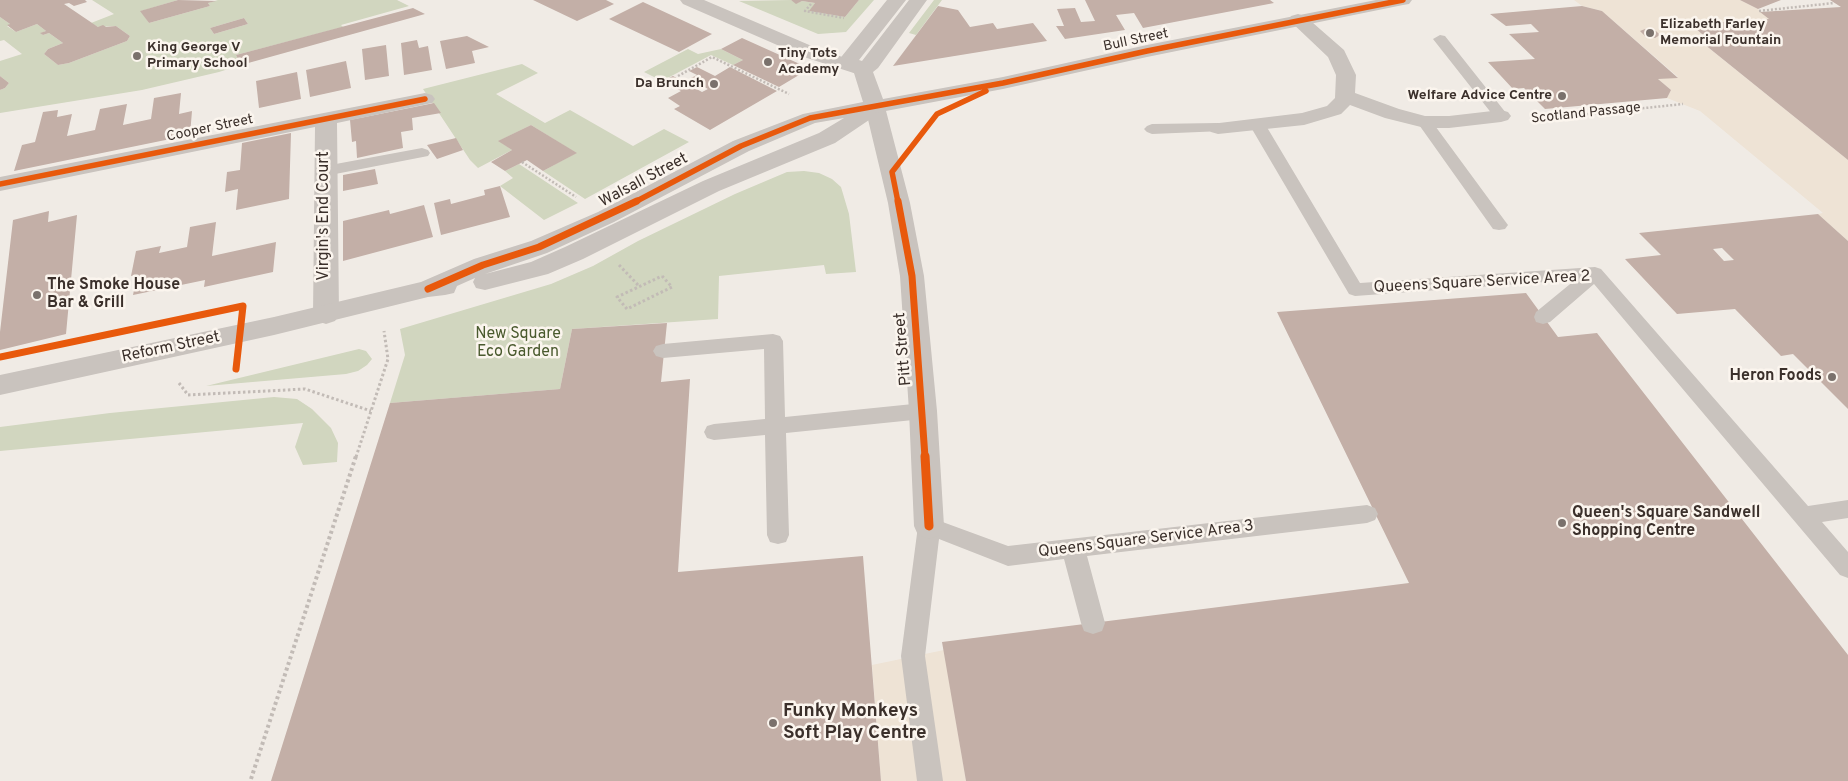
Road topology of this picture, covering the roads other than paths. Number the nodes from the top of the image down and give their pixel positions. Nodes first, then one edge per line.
1 (689, 0) edge
2 (897, 0) edge
3 (918, 0) edge
4 (1403, 0) edge
5 (1298, 20) junction
6 (1440, 39) dead end
7 (863, 70) junction
8 (1345, 96) junction
9 (424, 98) dead end
10 (875, 107) junction
11 (1501, 116) joint
12 (326, 118) junction
13 (1425, 122) junction
14 (1258, 124) junction
15 (1218, 128) joint
16 (1152, 129) dead end
17 (422, 153) dead end
18 (326, 171) junction
19 (1, 188) edge
20 (1499, 226) dead end
21 (1595, 273) junction
22 (428, 289) joint
23 (326, 315) junction
24 (1543, 317) dead end
25 (664, 351) dead end
26 (0, 384) edge
27 (923, 411) junction
28 (775, 425) junction
29 (714, 432) dead end
30 (1848, 508) edge
31 (1367, 514) dead end
32 (1803, 516) junction
33 (929, 526) junction
34 (778, 535) dead end
35 (1073, 548) junction
36 (1848, 568) edge
37 (1093, 623) dead end
38 (930, 781) edge

1 - 7 street
2 - 7 street, Pitt Street
3 - 7 street
4 - 5 street, Bull Street
5 - 8 street
5 - 10 street, Bull Street
6 - 11 lane
7 - 10 street, Pitt Street
8 - 13 street
8 - 14 street
9 - 12 street, Cooper Street
10 - 22 street, Walsall Street
10 - 27 street, Pitt Street
11 - 13 street
12 - 18 street, Virgin's End Court
12 - 19 street, Cooper Street
13 - 20 lane
14 - 15 street
14 - 21 lane, Queens Square Service Area 2
15 - 16 lane
17 - 18 lane
18 - 23 street, Virgin's End Court
21 - 24 lane
21 - 32 lane, Queens Square Service Area 2
22 - 23 street, Reform Street
23 - 26 street, Reform Street
25 - 28 lane
27 - 28 lane
27 - 33 street, Pitt Street
28 - 29 lane
28 - 34 lane
30 - 32 lane
31 - 35 lane, Queens Square Service Area 3
32 - 36 lane, Queens Square Service Area 2
33 - 35 lane, Queens Square Service Area 3
33 - 38 lane, Pitt Street
35 - 37 lane

